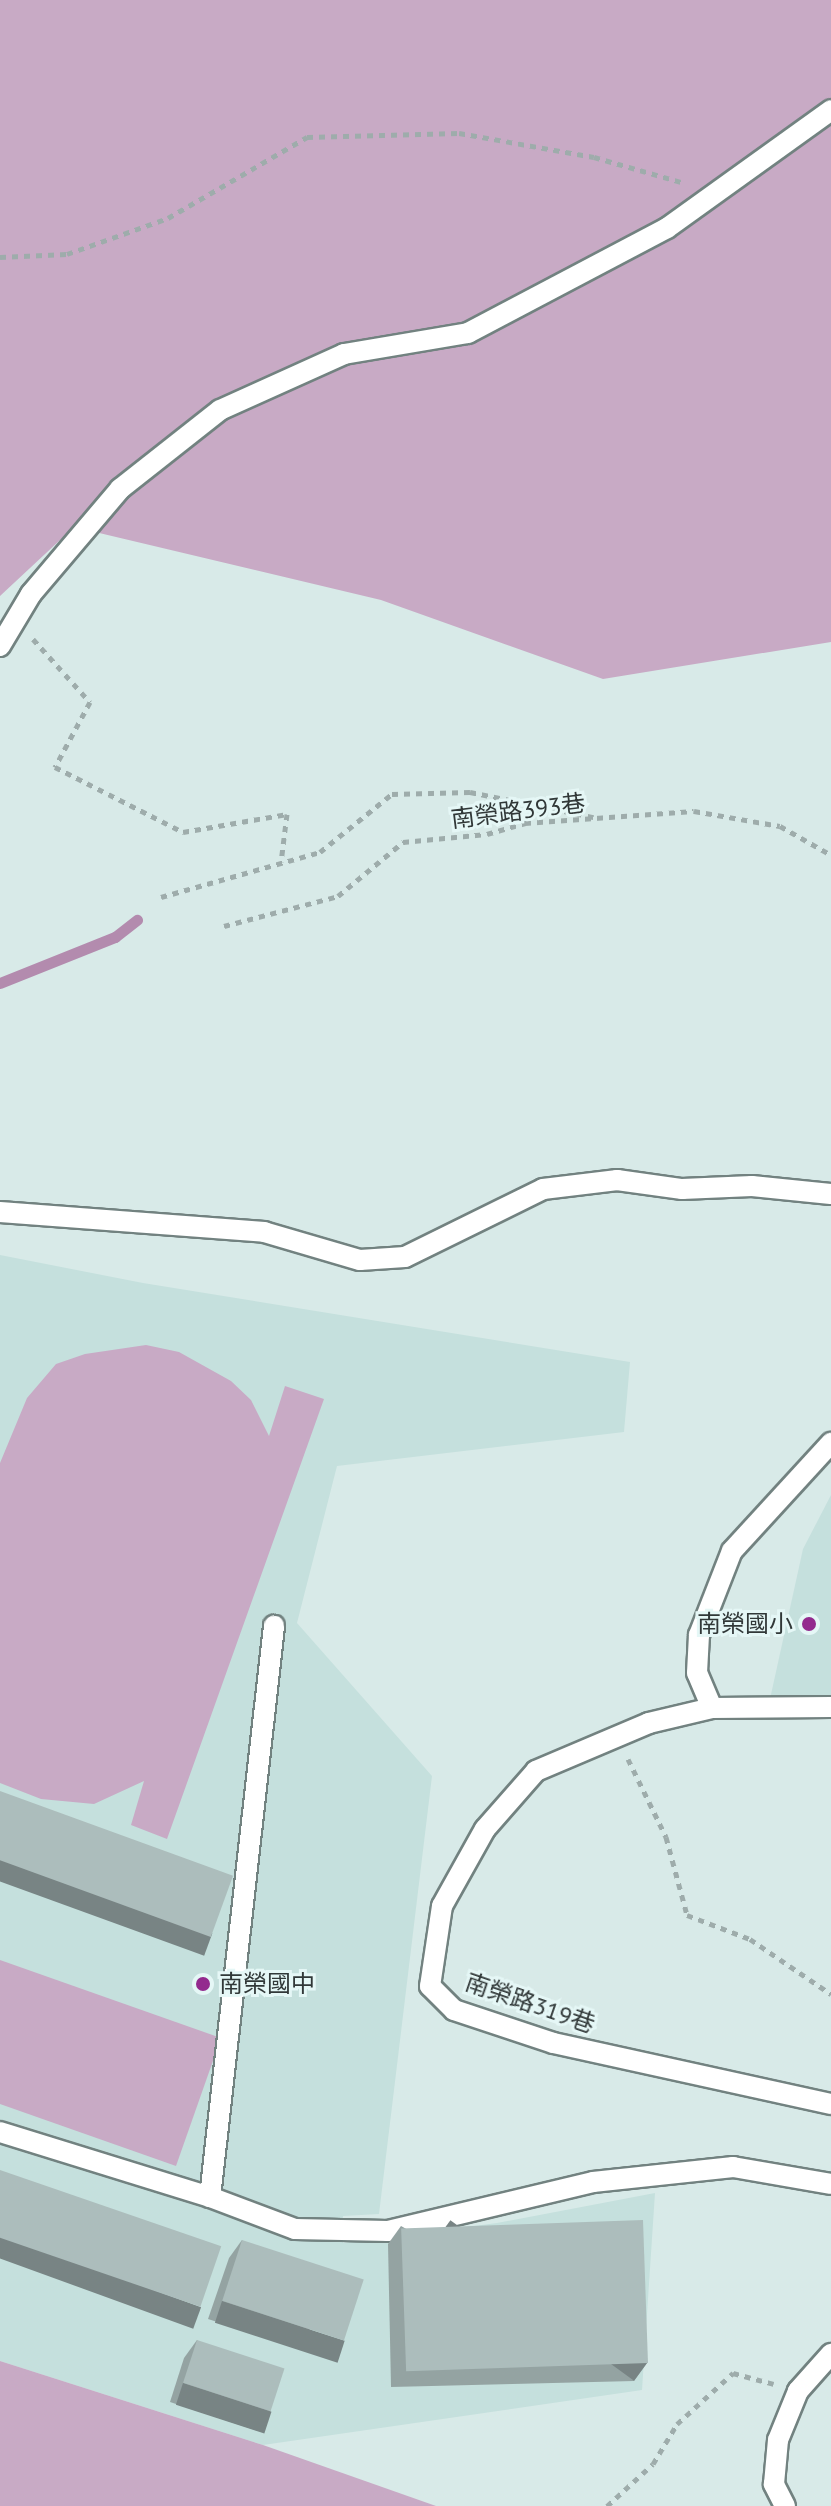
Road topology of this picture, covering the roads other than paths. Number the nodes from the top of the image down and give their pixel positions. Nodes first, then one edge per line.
1 (831, 110) edge
2 (2, 644) edge
3 (831, 1194) edge
4 (0, 1212) edge
5 (831, 1443) edge
6 (274, 1626) dead end
7 (831, 1707) edge
8 (712, 1708) junction
9 (831, 2104) edge
10 (0, 2132) edge
11 (831, 2184) edge
12 (210, 2197) junction
13 (831, 2354) edge
14 (785, 2506) edge

1 - 2 lane
3 - 4 lane
5 - 8 lane
6 - 12 lane
7 - 8 lane, 南榮路319巷
8 - 9 lane, 南榮路319巷
10 - 12 lane
11 - 12 lane
13 - 14 lane

